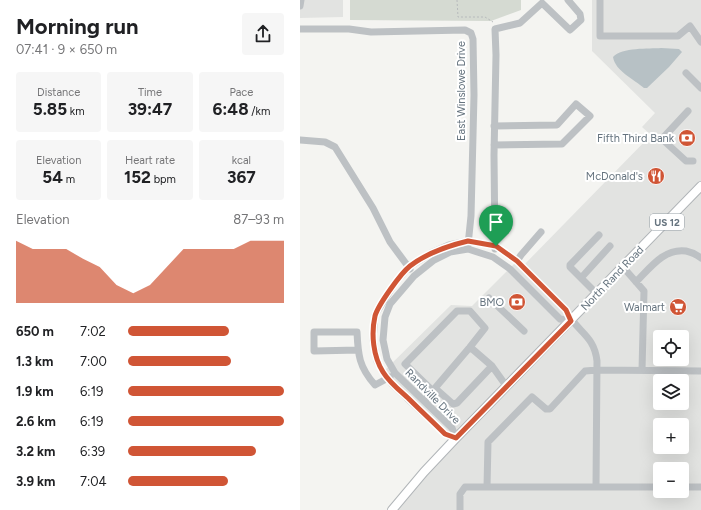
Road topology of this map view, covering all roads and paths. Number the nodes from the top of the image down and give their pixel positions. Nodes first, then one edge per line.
1 (300, 0) edge
2 (457, 0) edge
3 (568, 0) edge
4 (600, 0) edge
5 (543, 1) edge
6 (300, 6) edge
7 (496, 28) junction
8 (300, 29) edge
9 (701, 42) edge
10 (686, 73) dead end
11 (701, 88) edge
12 (688, 111) dead end
13 (494, 126) junction
14 (300, 140) edge
15 (494, 145) junction
16 (693, 161) dead end
17 (701, 186) edge
18 (541, 232) dead end
19 (599, 235) dead end
20 (468, 241) junction
21 (496, 246) junction
22 (610, 246) dead end
23 (468, 250) junction
24 (493, 257) junction
25 (701, 258) edge
26 (517, 261) junction
27 (409, 267) junction
28 (623, 267) junction
29 (414, 276) junction
30 (581, 278) junction
31 (636, 282) junction
32 (597, 294) junction
33 (489, 298) dead end
34 (571, 321) junction
35 (524, 331) dead end
36 (470, 347) junction
37 (358, 350) junction
38 (492, 366) junction
39 (597, 370) junction
40 (642, 370) junction
41 (701, 371) edge
42 (395, 373) junction
43 (388, 379) junction
44 (507, 387) junction
45 (434, 390) junction
46 (424, 401) junction
47 (456, 438) junction
48 (487, 487) junction
49 (596, 487) junction
50 (653, 487) edge
51 (689, 487) edge
52 (701, 487) edge
53 (392, 510) edge
54 (460, 510) edge

1 - 6 street
2 - 7 path
3 - 5 street
4 - 9 street
5 - 7 street
7 - 13 street
8 - 20 street, East Winslowe Drive
10 - 11 street
12 - 16 street
13 - 15 street
13 - 15 street
14 - 27 street
15 - 21 street
17 - 28 main road, North Rand Road / US 12
18 - 26 street
19 - 30 street
20 - 21 street
20 - 23 street, East Winslowe Drive
20 - 27 street
21 - 24 street
21 - 26 street
22 - 30 street
23 - 24 street
23 - 29 street
24 - 34 street
25 - 31 street
26 - 34 street
27 - 29 street
27 - 43 street, Randville Drive
28 - 31 street
28 - 32 main road, North Rand Road / US 12
29 - 42 street, Randville Drive
30 - 32 street
31 - 40 street
32 - 34 main road, North Rand Road / US 12
33 - 35 street
34 - 39 street
34 - 44 main road, North Rand Road / US 12
36 - 38 street
36 - 45 street
36 - 45 street
37 - 37 street
37 - 43 street
38 - 44 street
38 - 45 street
39 - 40 street
39 - 48 street
39 - 49 street
40 - 41 street
42 - 43 street, Randville Drive
42 - 46 street, Randville Drive
43 - 47 street, Randville Drive
44 - 47 main road, North Rand Road / US 12
45 - 46 street
46 - 47 street, Randville Drive
47 - 53 main road, North Rand Road / US 12
48 - 49 street
48 - 54 street
49 - 50 street
51 - 52 street

